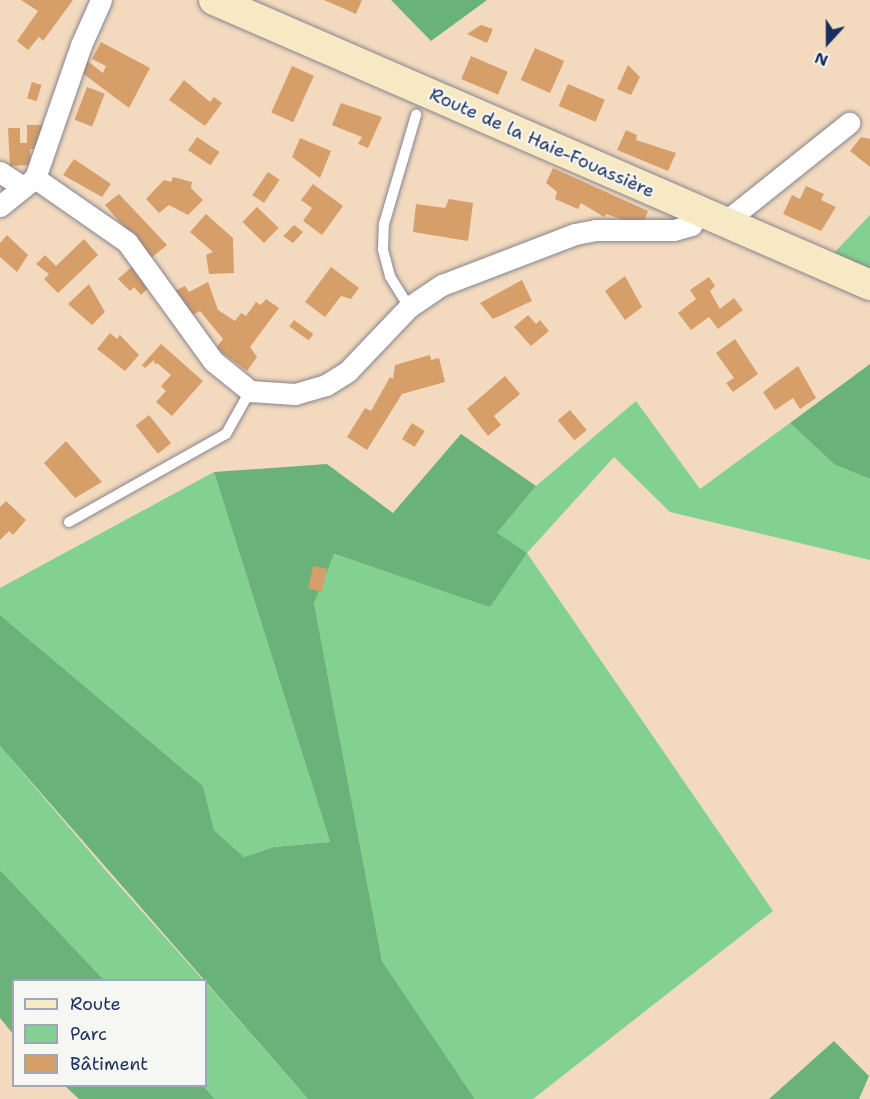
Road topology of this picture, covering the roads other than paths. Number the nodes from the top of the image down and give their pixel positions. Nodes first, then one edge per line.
1 (101, 0) edge
2 (214, 0) edge
3 (416, 115) dead end
4 (849, 123) dead end
5 (0, 172) edge
6 (29, 183) junction
7 (0, 206) edge
8 (712, 217) junction
9 (870, 285) edge
10 (409, 307) junction
11 (250, 391) junction
12 (69, 522) dead end

1 - 6 street
2 - 8 street, Route de la Haie-Fouassière
3 - 10 lane
4 - 8 street
5 - 6 street
6 - 7 street
6 - 11 street
8 - 9 street, Route de la Haie-Fouassière
8 - 10 street
10 - 11 street
11 - 12 lane

